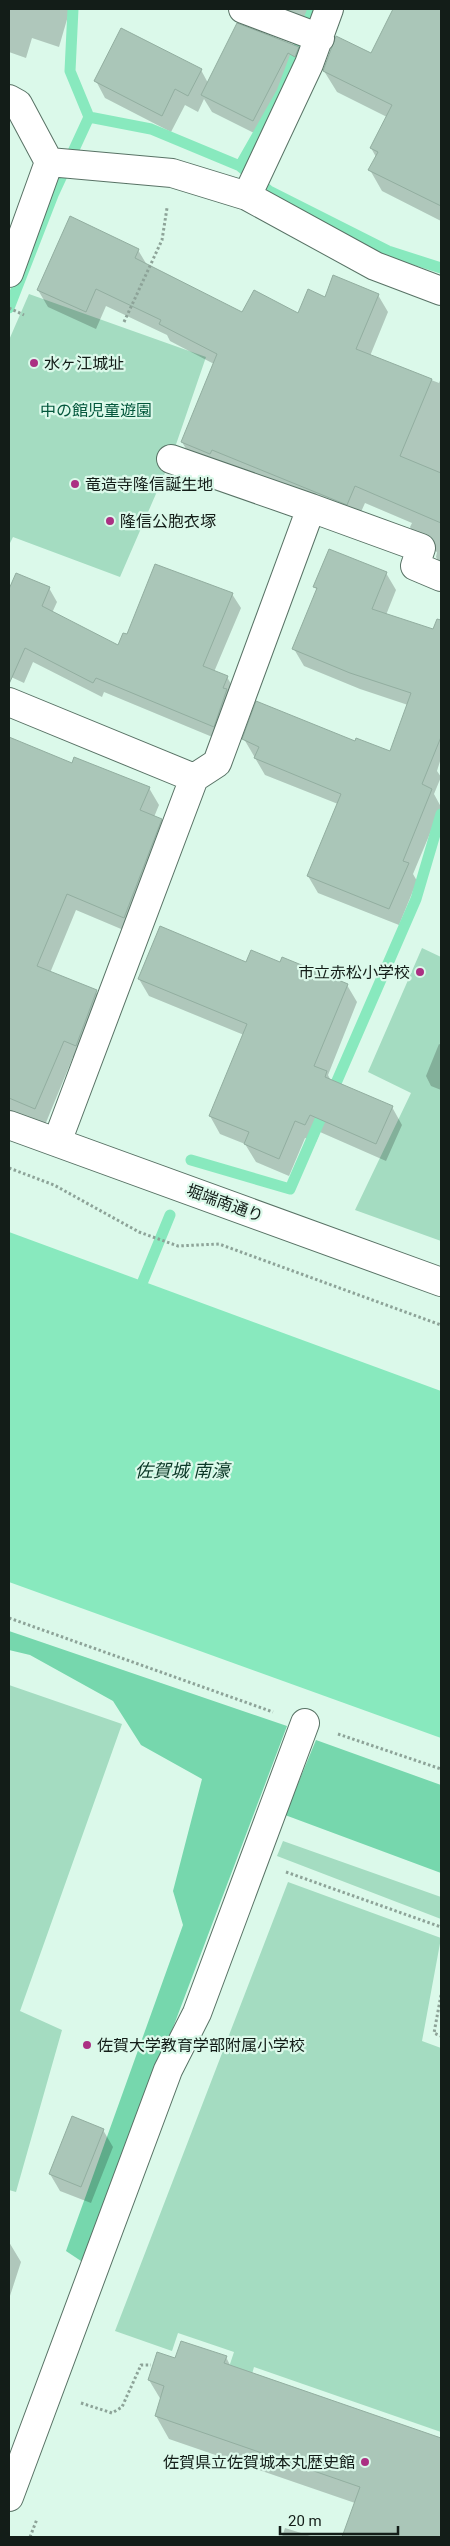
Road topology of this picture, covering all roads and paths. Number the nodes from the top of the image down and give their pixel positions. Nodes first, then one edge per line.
1 (243, 9) edge
2 (329, 9) edge
3 (310, 34) junction
4 (9, 99) edge
5 (62, 163) junction
6 (172, 172) junction
7 (253, 183) junction
8 (9, 273) edge
9 (441, 291) edge
10 (9, 308) edge
11 (24, 315) dead end
12 (124, 322) dead end
13 (171, 459) dead end
14 (311, 508) junction
15 (441, 577) edge
16 (9, 702) edge
17 (194, 778) junction
18 (9, 1125) edge
19 (57, 1142) junction
20 (9, 1168) edge
21 (441, 1282) edge
22 (441, 1325) edge
23 (9, 1618) edge
24 (305, 1723) junction
25 (441, 1769) edge
26 (281, 1870) dead end
27 (441, 1927) edge
28 (441, 1995) edge
29 (441, 2036) edge
30 (151, 2365) dead end
31 (84, 2393) dead end
32 (81, 2402) junction
33 (77, 2412) dead end
34 (9, 2497) edge
35 (40, 2510) dead end
36 (30, 2537) edge

1 - 3 street
2 - 3 street
3 - 7 street
4 - 5 street
5 - 6 street
5 - 8 street
6 - 7 street
6 - 12 path
7 - 9 street
10 - 11 path
13 - 14 street
14 - 15 street
14 - 17 street
16 - 17 street
17 - 19 street
18 - 19 street, 堀端南通り
19 - 21 street, 堀端南通り
20 - 22 path
23 - 24 path
24 - 25 path
24 - 34 street
26 - 27 path
28 - 29 path
30 - 32 path
31 - 32 path
32 - 33 path
35 - 36 path

